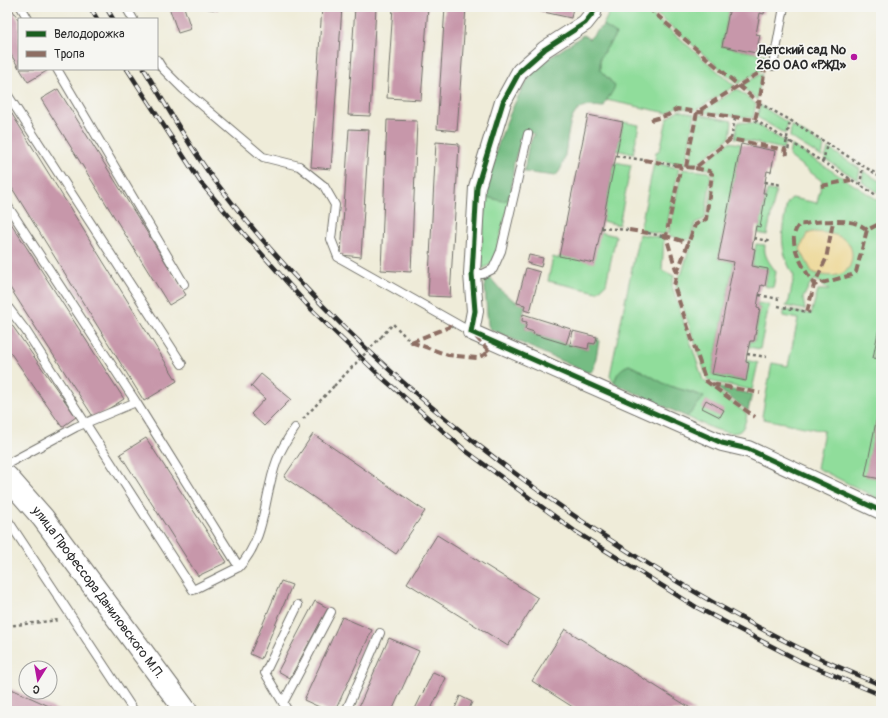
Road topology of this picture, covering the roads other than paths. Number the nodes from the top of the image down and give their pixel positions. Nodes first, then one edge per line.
1 (22, 7) edge
2 (126, 7) edge
3 (594, 7) edge
4 (784, 7) edge
5 (28, 18) edge
6 (132, 18) edge
7 (158, 62) edge
8 (773, 66) dead end
9 (58, 70) edge
10 (7, 94) edge
11 (528, 134) dead end
12 (7, 205) edge
13 (472, 274) junction
14 (184, 284) dead end
15 (7, 306) edge
16 (471, 332) junction
17 (182, 364) dead end
18 (136, 402) junction
19 (85, 423) junction
20 (295, 428) road end
21 (7, 464) edge
22 (7, 477) edge
23 (881, 511) edge
24 (7, 519) edge
25 (239, 567) junction
26 (298, 605) dead end
27 (331, 612) dead end
28 (380, 633) dead end
29 (283, 703) junction
30 (133, 711) edge
31 (186, 711) edge
32 (288, 711) edge
33 (346, 711) edge

1 - 5 lane
2 - 6 lane
3 - 13 street
4 - 8 lane
7 - 16 lane
9 - 14 lane
10 - 17 lane
11 - 13 lane
12 - 18 lane
13 - 16 street
15 - 19 lane
16 - 23 street
18 - 19 lane
18 - 25 lane
19 - 21 lane
19 - 25 lane
20 - 25 lane
22 - 31 main road, улица Профессора Даниловского М.П.
24 - 30 lane
26 - 29 lane
27 - 29 lane
28 - 33 lane
29 - 32 lane

